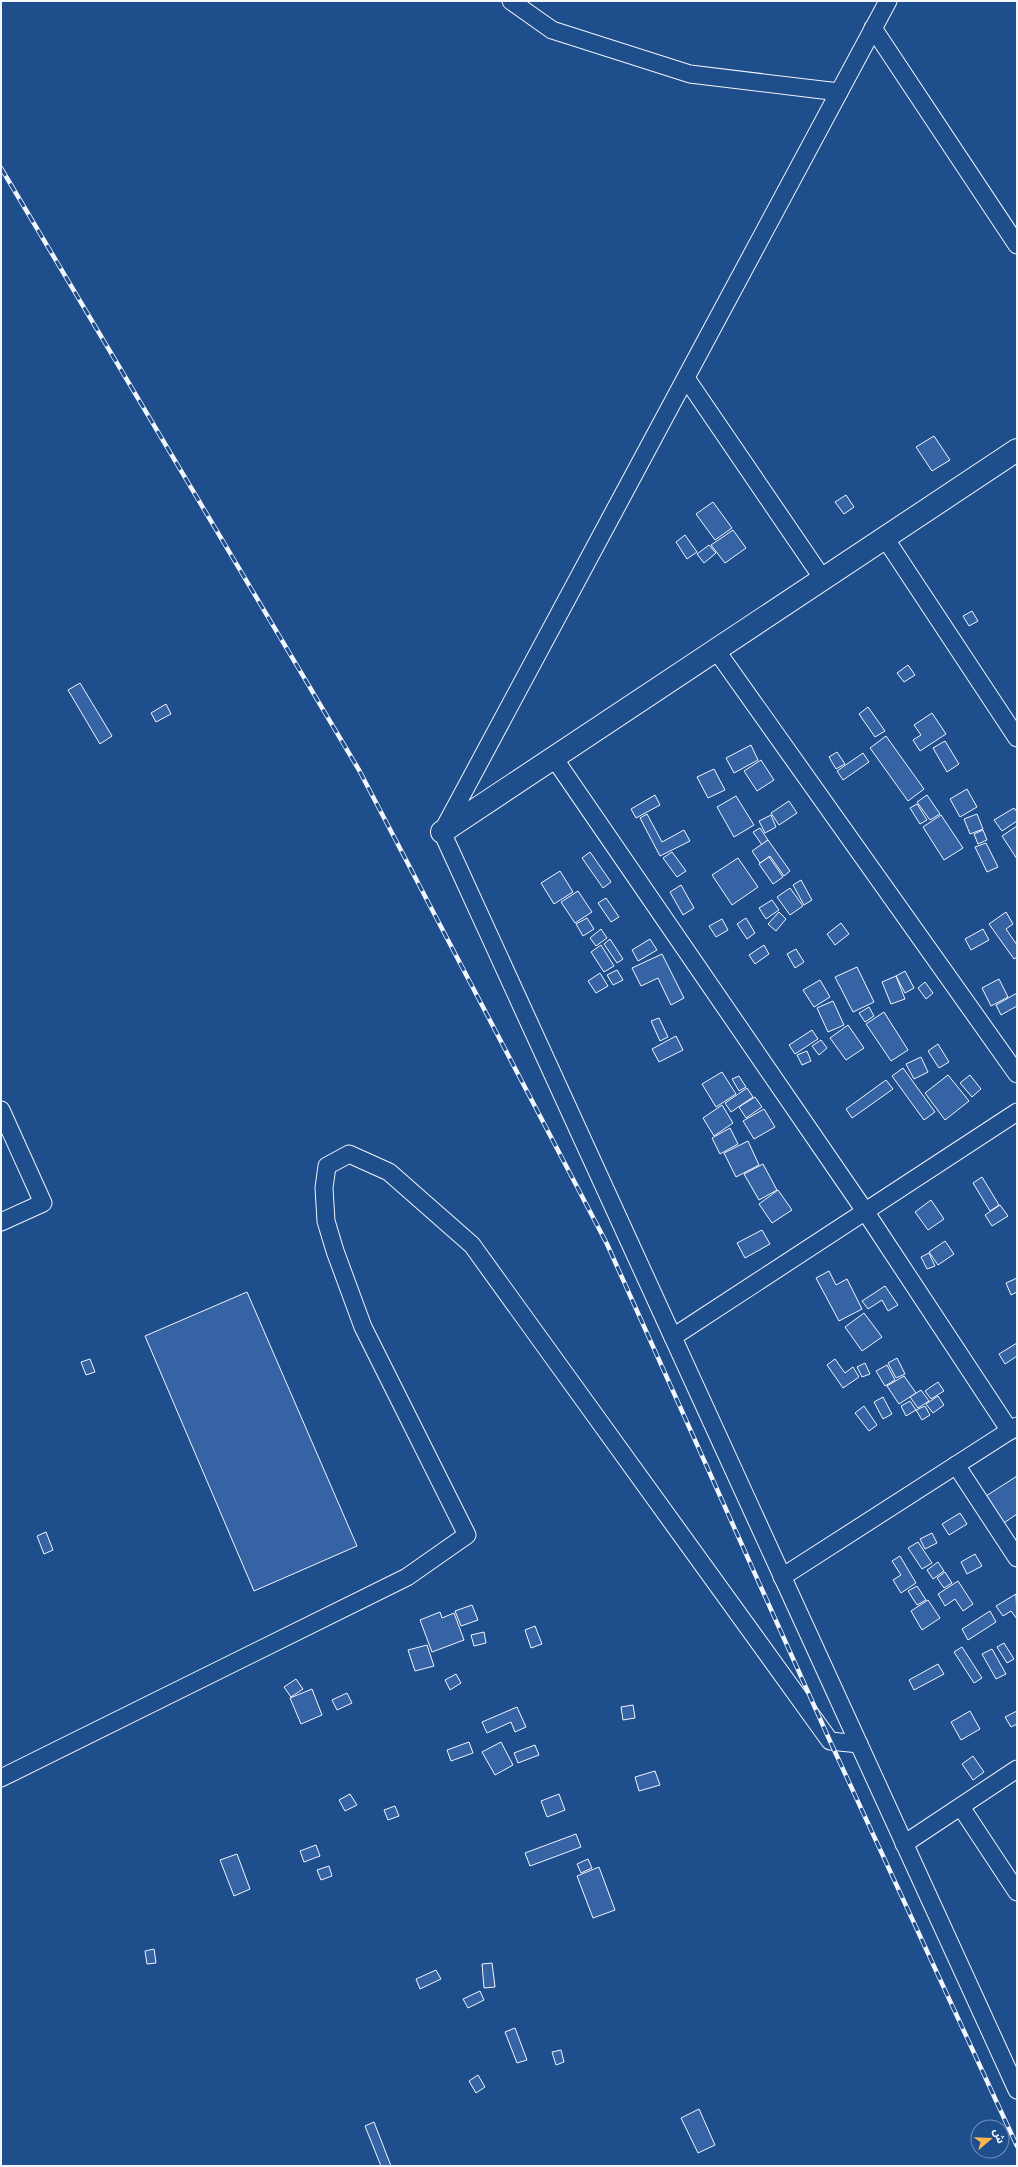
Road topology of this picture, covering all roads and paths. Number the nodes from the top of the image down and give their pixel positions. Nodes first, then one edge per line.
1 (511, 1) edge
2 (888, 1) edge
3 (873, 28) junction
4 (839, 92) junction
5 (1017, 245) edge
6 (686, 378) junction
7 (1017, 450) edge
8 (885, 538) junction
9 (823, 579) junction
10 (716, 650) junction
11 (1017, 738) edge
12 (554, 758) junction
13 (442, 832) junction
14 (1017, 1074) edge
15 (1, 1110) edge
16 (1017, 1112) edge
17 (865, 1211) junction
18 (1, 1222) edge
19 (673, 1337) junction
20 (1013, 1429) edge
21 (956, 1465) junction
22 (1017, 1558) edge
23 (782, 1577) junction
24 (859, 1744) junction
25 (1017, 1769) edge
26 (1, 1778) edge
27 (961, 1807) junction
28 (904, 1844) junction
29 (1017, 1892) edge
30 (1017, 2090) edge

1 - 4 street
2 - 3 street
3 - 4 street
3 - 5 street
4 - 6 street
6 - 9 street
6 - 13 street
7 - 8 street
8 - 9 street
8 - 11 street
9 - 10 street
10 - 12 street
10 - 14 street
12 - 13 street
12 - 17 street
13 - 19 street
15 - 18 street
16 - 17 street
17 - 19 street
17 - 20 street
19 - 23 street
20 - 21 street
21 - 22 street
21 - 23 street
23 - 24 street
24 - 26 street
24 - 28 street
25 - 27 street
27 - 28 street
27 - 29 street
28 - 30 street

